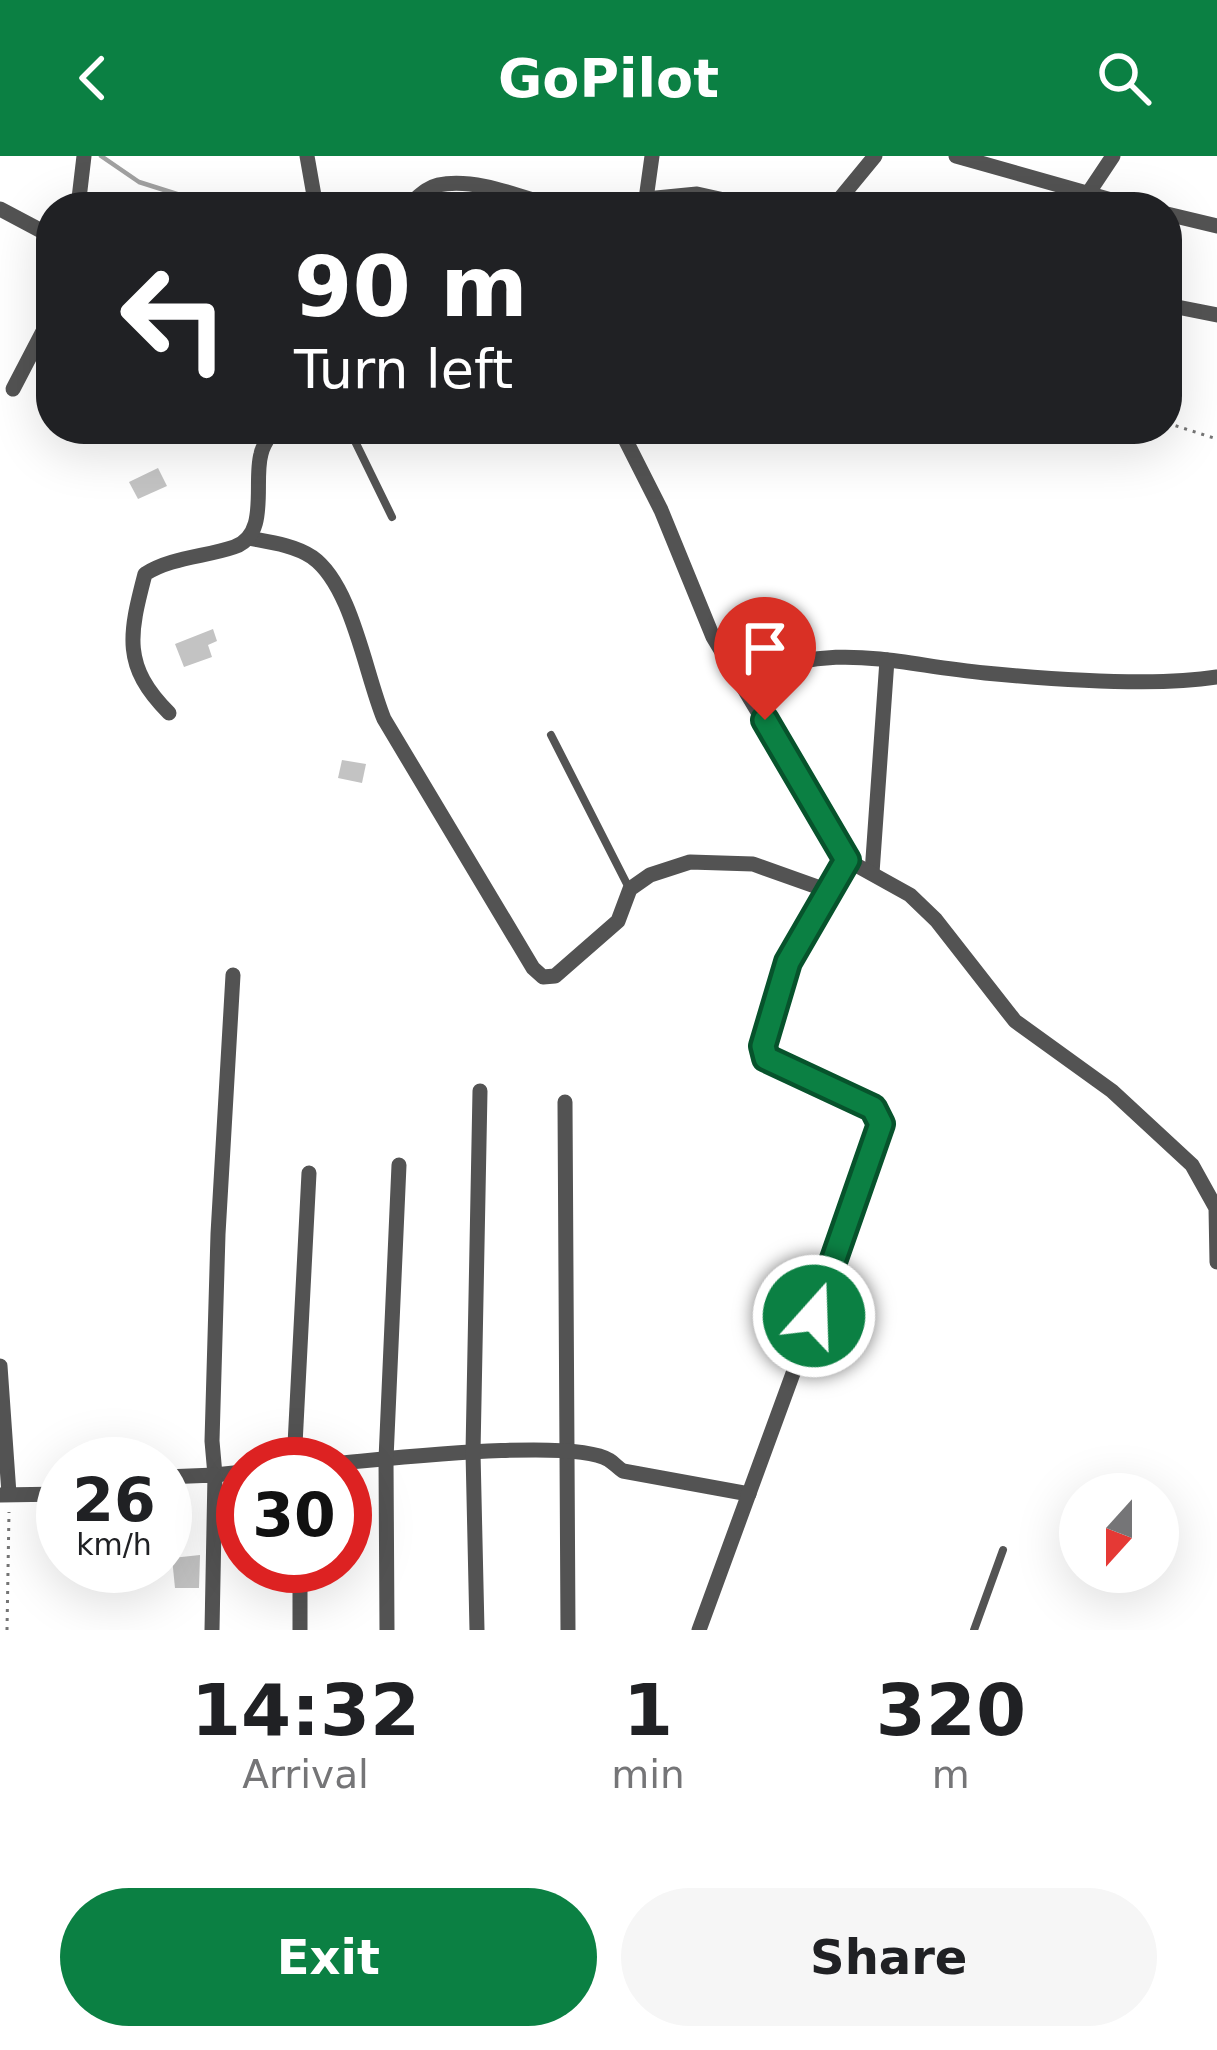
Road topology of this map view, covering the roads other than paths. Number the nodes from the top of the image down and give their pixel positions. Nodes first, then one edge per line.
1 (308, 156) edge
2 (652, 156) edge
3 (875, 156) edge
4 (956, 156) edge
5 (1113, 156) edge
6 (314, 192) edge
7 (424, 192) edge
8 (502, 192) edge
9 (645, 192) edge
10 (845, 192) edge
11 (1058, 192) edge
12 (1090, 192) edge
13 (0, 208) edge
14 (1182, 218) edge
15 (1217, 226) edge
16 (36, 228) edge
17 (1182, 307) edge
18 (1217, 315) edge
19 (36, 344) edge
20 (13, 388) dead end
21 (266, 444) edge
22 (356, 444) edge
23 (628, 444) edge
24 (392, 517) dead end
25 (248, 538) junction
26 (887, 660) junction
27 (1217, 676) edge
28 (741, 682) junction
29 (169, 713) dead end
30 (551, 735) dead end
31 (847, 860) junction
32 (872, 873) junction
33 (630, 889) junction
34 (826, 890) junction
35 (233, 975) dead end
36 (480, 1091) dead end
37 (565, 1102) dead end
38 (399, 1165) dead end
39 (309, 1173) dead end
40 (1217, 1262) edge
41 (0, 1366) edge
42 (295, 1437) edge
43 (565, 1450) junction
44 (473, 1452) junction
45 (386, 1460) junction
46 (372, 1461) edge
47 (214, 1475) junction
48 (192, 1476) edge
49 (5, 1494) edge
50 (36, 1494) edge
51 (749, 1494) junction
52 (1003, 1550) dead end
53 (301, 1593) edge
54 (212, 1630) edge
55 (300, 1630) edge
56 (387, 1630) edge
57 (477, 1630) edge
58 (568, 1630) edge
59 (699, 1630) edge
60 (974, 1630) edge

1 - 6 street
2 - 9 street
3 - 10 street
4 - 11 street
5 - 12 street
7 - 8 street
13 - 16 street
14 - 15 street
17 - 18 street
19 - 20 street
21 - 25 street
22 - 24 lane
23 - 28 street
25 - 29 street
25 - 33 street
26 - 27 street
26 - 28 street
26 - 32 street
28 - 31 street
30 - 33 lane
31 - 32 street
31 - 34 street
32 - 40 street
33 - 34 street
34 - 51 street
35 - 47 street
36 - 44 street
37 - 43 street
38 - 45 street
39 - 42 street
41 - 49 street
43 - 44 street
43 - 51 street
43 - 58 street
44 - 45 street
44 - 57 street
45 - 46 street
45 - 56 street
47 - 48 street
47 - 54 street
49 - 50 street
51 - 59 street
52 - 60 lane
53 - 55 street

